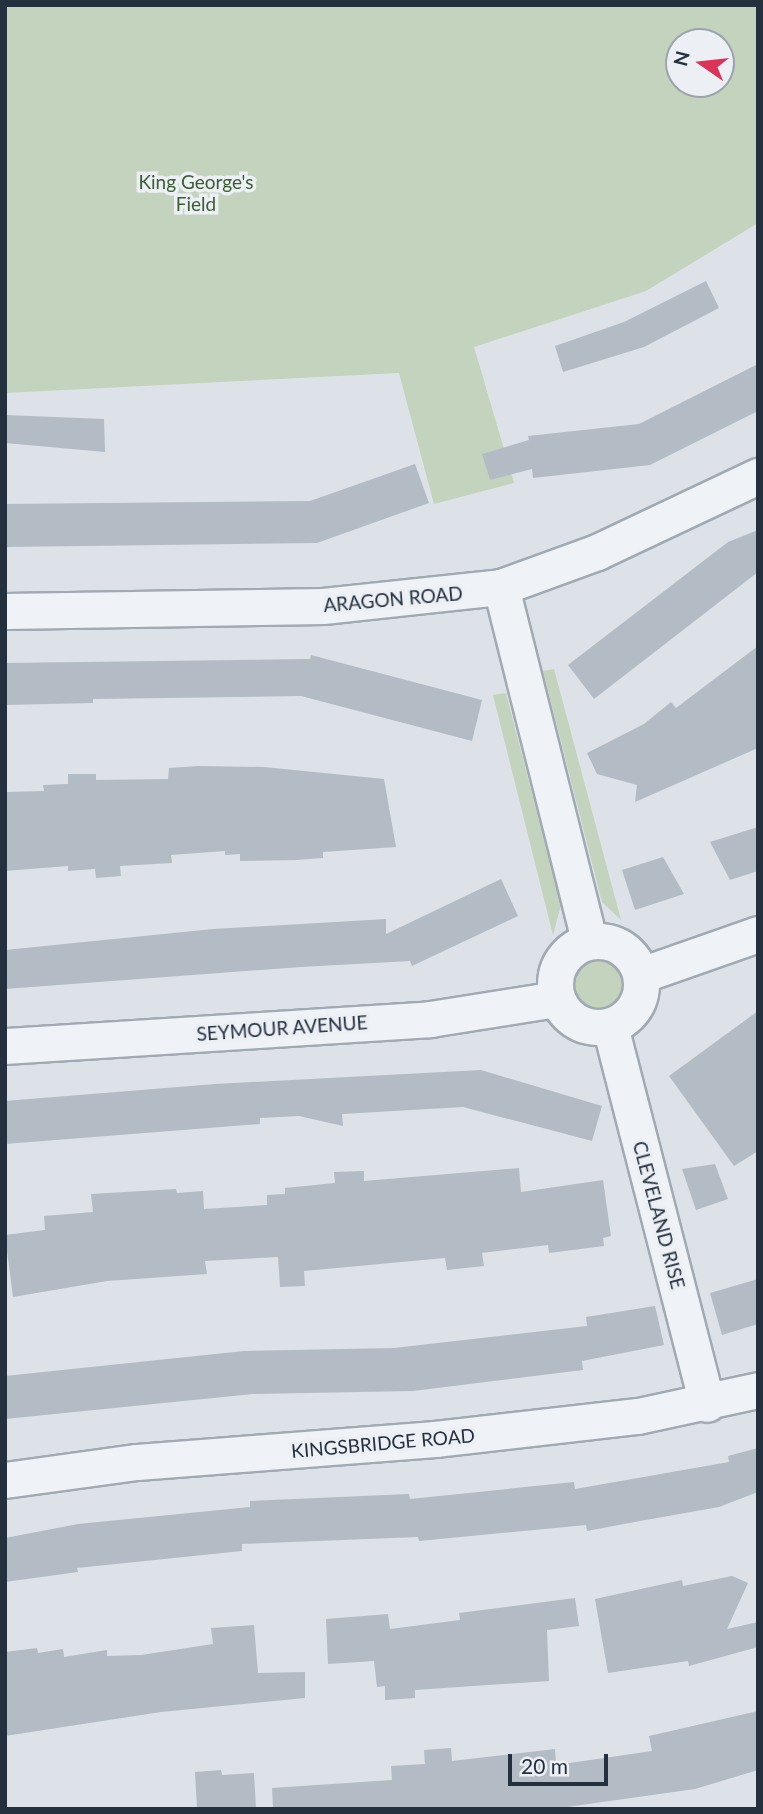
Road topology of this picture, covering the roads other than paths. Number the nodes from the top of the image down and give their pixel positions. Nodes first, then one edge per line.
1 (758, 476) edge
2 (501, 587) junction
3 (5, 611) edge
4 (758, 934) edge
5 (589, 941) junction
6 (641, 975) junction
7 (556, 999) junction
8 (610, 1026) junction
9 (5, 1046) edge
10 (758, 1390) edge
11 (707, 1404) junction
12 (5, 1480) edge

1 - 2 street, ARAGON ROAD
2 - 3 street, ARAGON ROAD
2 - 5 street
4 - 6 street
5 - 6 street
5 - 7 street
6 - 8 street
7 - 8 street
7 - 9 street, SEYMOUR AVENUE
8 - 11 street, CLEVELAND RISE
10 - 11 street, KINGSBRIDGE ROAD
11 - 12 street, KINGSBRIDGE ROAD

